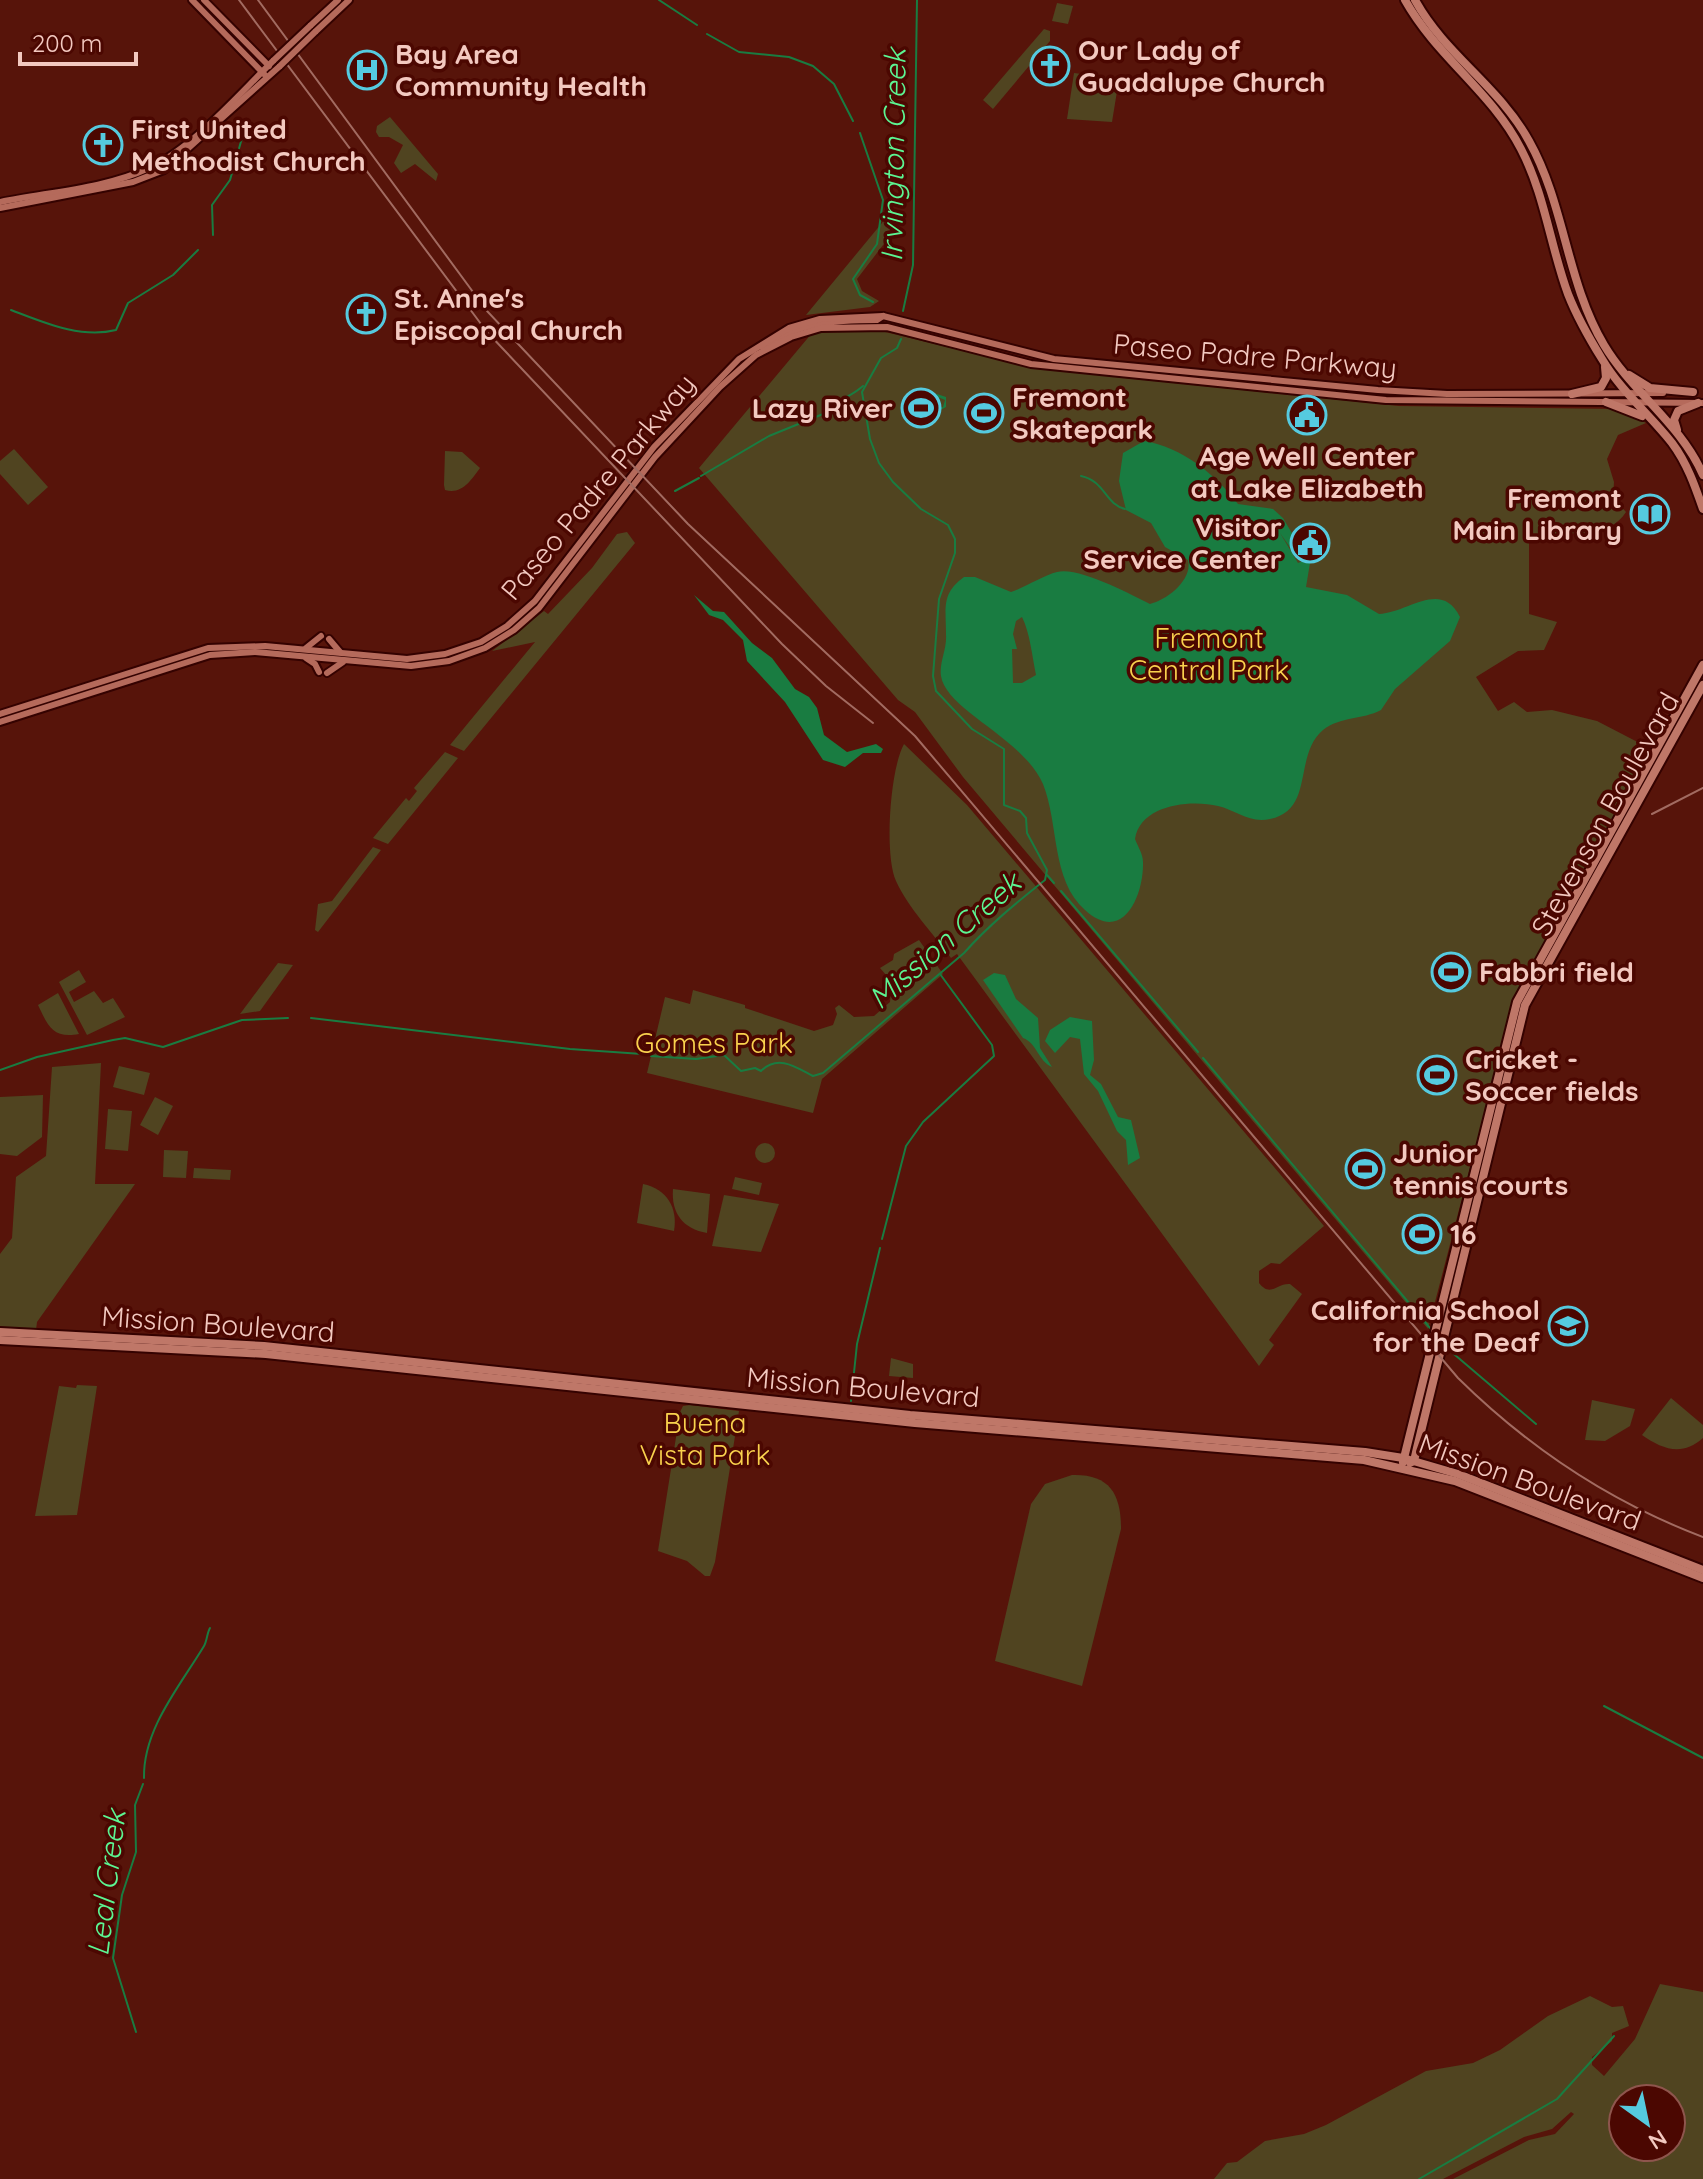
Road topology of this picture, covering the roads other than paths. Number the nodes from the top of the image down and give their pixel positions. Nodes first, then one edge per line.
1 (192, 0) edge
2 (204, 0) edge
3 (338, 0) edge
4 (349, 0) edge
5 (1405, 0) edge
6 (1415, 0) edge
7 (313, 29) junction
8 (274, 66) junction
9 (265, 75) junction
10 (0, 202) edge
11 (0, 208) edge
12 (883, 316) junction
13 (756, 355) junction
14 (1608, 360) junction
15 (1693, 392) junction
16 (1703, 392) edge
17 (1625, 393) junction
18 (1639, 393) junction
19 (1572, 394) junction
20 (1606, 402) junction
21 (1634, 403) junction
22 (1648, 403) junction
23 (1701, 403) edge
24 (1653, 423) junction
25 (1681, 438) junction
26 (1703, 475) edge
27 (1703, 509) edge
28 (539, 596) junction
29 (520, 625) junction
30 (321, 636) dead end
31 (329, 639) dead end
32 (302, 653) junction
33 (344, 658) junction
34 (1703, 665) edge
35 (319, 672) dead end
36 (327, 673) dead end
37 (1703, 685) edge
38 (0, 714) edge
39 (0, 722) edge
40 (12, 1333) junction
41 (0, 1336) edge
42 (23, 1341) junction
43 (1437, 1364) junction
44 (1418, 1403) junction
45 (1417, 1448) junction
46 (1414, 1461) junction
47 (1402, 1462) junction
48 (1703, 1570) edge
49 (1703, 1578) edge

1 - 9 main road
2 - 8 main road
3 - 7 main road
4 - 7 main road
5 - 14 main road
6 - 14 main road
7 - 8 main road, bridge
8 - 9 main road
9 - 10 main road
9 - 11 main road
12 - 13 main road
12 - 19 main road, Paseo Padre Parkway
12 - 28 main road, Paseo Padre Parkway
13 - 20 main road, Paseo Padre Parkway
13 - 29 main road, Paseo Padre Parkway
14 - 15 main road
14 - 17 main road
14 - 18 main road
14 - 19 main road
15 - 16 main road, Paseo Padre Parkway
15 - 18 main road, Paseo Padre Parkway
17 - 18 main road, Paseo Padre Parkway
17 - 19 main road, Paseo Padre Parkway
17 - 21 main road
18 - 22 main road
20 - 21 main road, Paseo Padre Parkway
20 - 24 main road
21 - 22 main road, Paseo Padre Parkway
21 - 24 main road
22 - 23 main road, Paseo Padre Parkway
22 - 25 main road
23 - 25 main road
24 - 27 main road
25 - 26 main road
28 - 29 main road
28 - 33 main road, Paseo Padre Parkway
29 - 33 main road, Paseo Padre Parkway
30 - 32 main road
31 - 33 main road
32 - 33 main road, Paseo Padre Parkway
32 - 35 main road
32 - 38 main road, Paseo Padre Parkway
32 - 39 main road, Paseo Padre Parkway
33 - 36 main road
34 - 44 main road, Stevenson Boulevard
37 - 43 main road, Stevenson Boulevard
40 - 41 main road, Mission Boulevard
40 - 42 main road
40 - 47 main road, Mission Boulevard
41 - 42 main road, Mission Boulevard
42 - 47 main road, Mission Boulevard
43 - 44 main road
43 - 45 main road, Stevenson Boulevard
44 - 45 main road
44 - 47 main road, Stevenson Boulevard
45 - 46 main road, Stevenson Boulevard
46 - 47 main road
46 - 48 main road, Mission Boulevard
47 - 49 main road, Mission Boulevard

